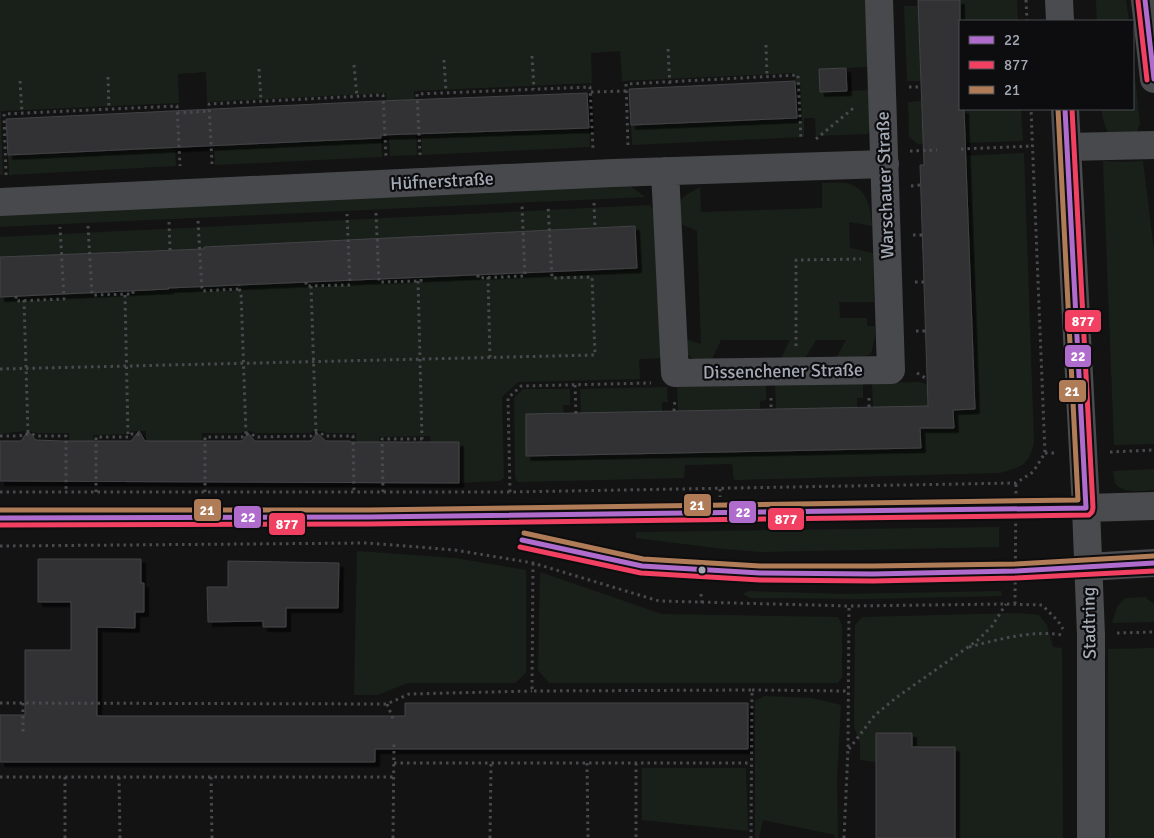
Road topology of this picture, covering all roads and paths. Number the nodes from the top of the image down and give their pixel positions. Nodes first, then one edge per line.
1 (879, 0) edge
2 (1026, 0) edge
3 (1059, 0) edge
4 (1145, 0) edge
5 (1027, 20) edge
6 (1060, 20) edge
7 (766, 45) dead end
8 (668, 49) dead end
9 (532, 56) dead end
10 (444, 60) dead end
11 (354, 64) dead end
12 (259, 70) dead end
13 (108, 77) dead end
14 (767, 77) junction
15 (749, 78) junction
16 (1154, 79) edge
17 (20, 81) dead end
18 (669, 82) junction
19 (749, 84) dead end
20 (882, 84) junction
21 (670, 87) dead end
22 (534, 89) junction
23 (539, 89) junction
24 (626, 91) junction
25 (446, 92) junction
26 (457, 92) junction
27 (590, 92) junction
28 (540, 95) dead end
29 (357, 96) junction
30 (331, 98) junction
31 (458, 98) dead end
32 (261, 101) junction
33 (252, 102) junction
34 (332, 103) dead end
35 (252, 107) dead end
36 (129, 108) junction
37 (109, 109) junction
38 (1031, 110) edge
39 (1065, 110) edge
40 (47, 111) junction
41 (210, 111) junction
42 (22, 113) junction
43 (129, 113) dead end
44 (177, 113) junction
45 (48, 117) dead end
46 (801, 142) dead end
47 (812, 142) dead end
48 (1154, 144) edge
49 (1033, 146) junction
50 (1067, 147) junction
51 (961, 149) dead end
52 (937, 150) dead end
53 (629, 151) dead end
54 (593, 152) dead end
55 (894, 157) junction
56 (420, 161) dead end
57 (386, 162) dead end
58 (212, 170) dead end
59 (665, 171) junction
60 (180, 172) dead end
61 (3, 191) edge
62 (594, 203) dead end
63 (548, 205) dead end
64 (522, 206) dead end
65 (376, 213) dead end
66 (347, 214) dead end
67 (198, 221) dead end
68 (168, 222) dead end
69 (88, 226) dead end
70 (60, 227) dead end
71 (595, 228) dead end
72 (170, 250) dead end
73 (888, 258) junction
74 (478, 275) dead end
75 (421, 277) dead end
76 (488, 277) junction
77 (418, 280) junction
78 (306, 282) dead end
79 (311, 286) junction
80 (133, 291) dead end
81 (125, 294) junction
82 (16, 296) dead end
83 (24, 300) junction
84 (490, 358) junction
85 (419, 359) junction
86 (314, 361) junction
87 (244, 363) junction
88 (127, 366) junction
89 (0, 368) edge
90 (26, 368) junction
91 (891, 370) joint
92 (796, 371) junction
93 (664, 378) junction
94 (575, 385) junction
95 (576, 414) dead end
96 (28, 433) junction
97 (316, 433) junction
98 (246, 434) junction
99 (0, 436) edge
100 (128, 437) junction
101 (138, 437) dead end
102 (1016, 483) junction
103 (720, 489) junction
104 (0, 492) edge
105 (66, 492) junction
106 (96, 492) junction
107 (206, 492) junction
108 (354, 492) junction
109 (383, 492) junction
110 (510, 492) junction
111 (720, 496) dead end
112 (1154, 506) edge
113 (1086, 508) junction
114 (0, 546) edge
115 (533, 563) junction
116 (1154, 563) edge
117 (1088, 567) junction
118 (701, 594) dead end
119 (702, 603) junction
120 (1006, 604) junction
121 (1015, 604) junction
122 (849, 606) junction
123 (966, 648) junction
124 (752, 690) junction
125 (532, 691) junction
126 (848, 691) junction
127 (0, 703) edge
128 (23, 703) junction
129 (387, 704) junction
130 (394, 721) dead end
131 (23, 735) dead end
132 (394, 743) dead end
133 (848, 749) junction
134 (394, 763) junction
135 (491, 763) junction
136 (588, 763) junction
137 (636, 763) junction
138 (751, 763) junction
139 (65, 777) junction
140 (119, 777) junction
141 (211, 777) junction
142 (394, 777) junction
143 (0, 778) edge
144 (65, 838) edge
145 (120, 838) edge
146 (212, 838) edge
147 (393, 838) edge
148 (490, 838) edge
149 (588, 838) edge
150 (636, 838) edge
151 (751, 838) edge
152 (844, 838) edge
153 (1091, 838) edge

1 - 20 street, Warschauer Straße
2 - 5 path
3 - 6 main road
4 - 16 main road
7 - 14 path
8 - 18 path
9 - 22 path
10 - 25 path
11 - 29 path
12 - 32 path
13 - 37 path
14 - 15 path
14 - 46 path
15 - 18 path
15 - 19 path
17 - 42 path
18 - 21 path
18 - 24 path
20 - 47 path
20 - 55 street, Warschauer Straße
22 - 23 path
22 - 26 path
23 - 27 path
23 - 28 path
24 - 27 path
24 - 53 path
25 - 26 path
25 - 56 path
26 - 31 path
27 - 54 path
29 - 30 path
29 - 57 path
30 - 32 path
30 - 34 path
32 - 33 path
33 - 35 path
33 - 41 path
36 - 37 path
36 - 43 path
36 - 44 path
37 - 40 path
38 - 49 path
39 - 50 main road, Stadtring
40 - 42 path
40 - 45 path
41 - 44 path
41 - 58 path
42 - 61 path
44 - 60 path
48 - 50 street
49 - 51 path
49 - 102 path
50 - 113 main road, Stadtring
52 - 55 path
55 - 59 street, Hüfnerstraße
55 - 73 street, Warschauer Straße
59 - 61 street, Hüfnerstraße
59 - 93 street
62 - 71 path
63 - 84 path
64 - 76 path
65 - 77 path
66 - 79 path
67 - 87 path
68 - 72 path
69 - 81 path
70 - 83 path
73 - 91 street, Warschauer Straße
73 - 92 path
74 - 76 path
75 - 77 path
76 - 84 path
77 - 85 path
78 - 79 path
79 - 86 path
80 - 81 path
81 - 88 path
82 - 83 path
83 - 90 path
84 - 85 path
85 - 86 path
85 - 109 path
86 - 87 path
86 - 97 path
87 - 88 path
87 - 98 path
88 - 90 path
88 - 100 path
89 - 90 path
90 - 96 path
91 - 92 street, Dissenchener Straße
92 - 93 street, Dissenchener Straße
93 - 94 path
94 - 95 path
94 - 110 path
96 - 99 path
96 - 105 path
97 - 98 path
97 - 108 path
98 - 107 path
100 - 101 path
100 - 106 path
102 - 103 path
102 - 121 path
103 - 110 path
103 - 111 path
104 - 105 path
105 - 106 path
106 - 107 path
107 - 108 path
108 - 109 path
109 - 110 path
112 - 113 main road
113 - 117 main road, Stadtring
114 - 115 path
115 - 119 path
115 - 125 path
116 - 117 main road
117 - 153 main road, Stadtring
118 - 119 path
119 - 122 path
120 - 121 path
120 - 122 path
120 - 123 path
121 - 123 path
122 - 126 path
123 - 133 path
124 - 125 path
124 - 126 path
124 - 138 path
125 - 129 path
126 - 133 path
127 - 128 path
128 - 129 path
128 - 131 path
129 - 130 path
132 - 134 path
133 - 152 path
134 - 135 path
134 - 142 path
135 - 136 path
135 - 148 path
136 - 137 path
136 - 149 path
137 - 138 path
137 - 150 path
138 - 151 path
139 - 140 path
139 - 143 path
139 - 144 path
140 - 141 path
140 - 145 path
141 - 142 path
141 - 146 path
142 - 147 path

